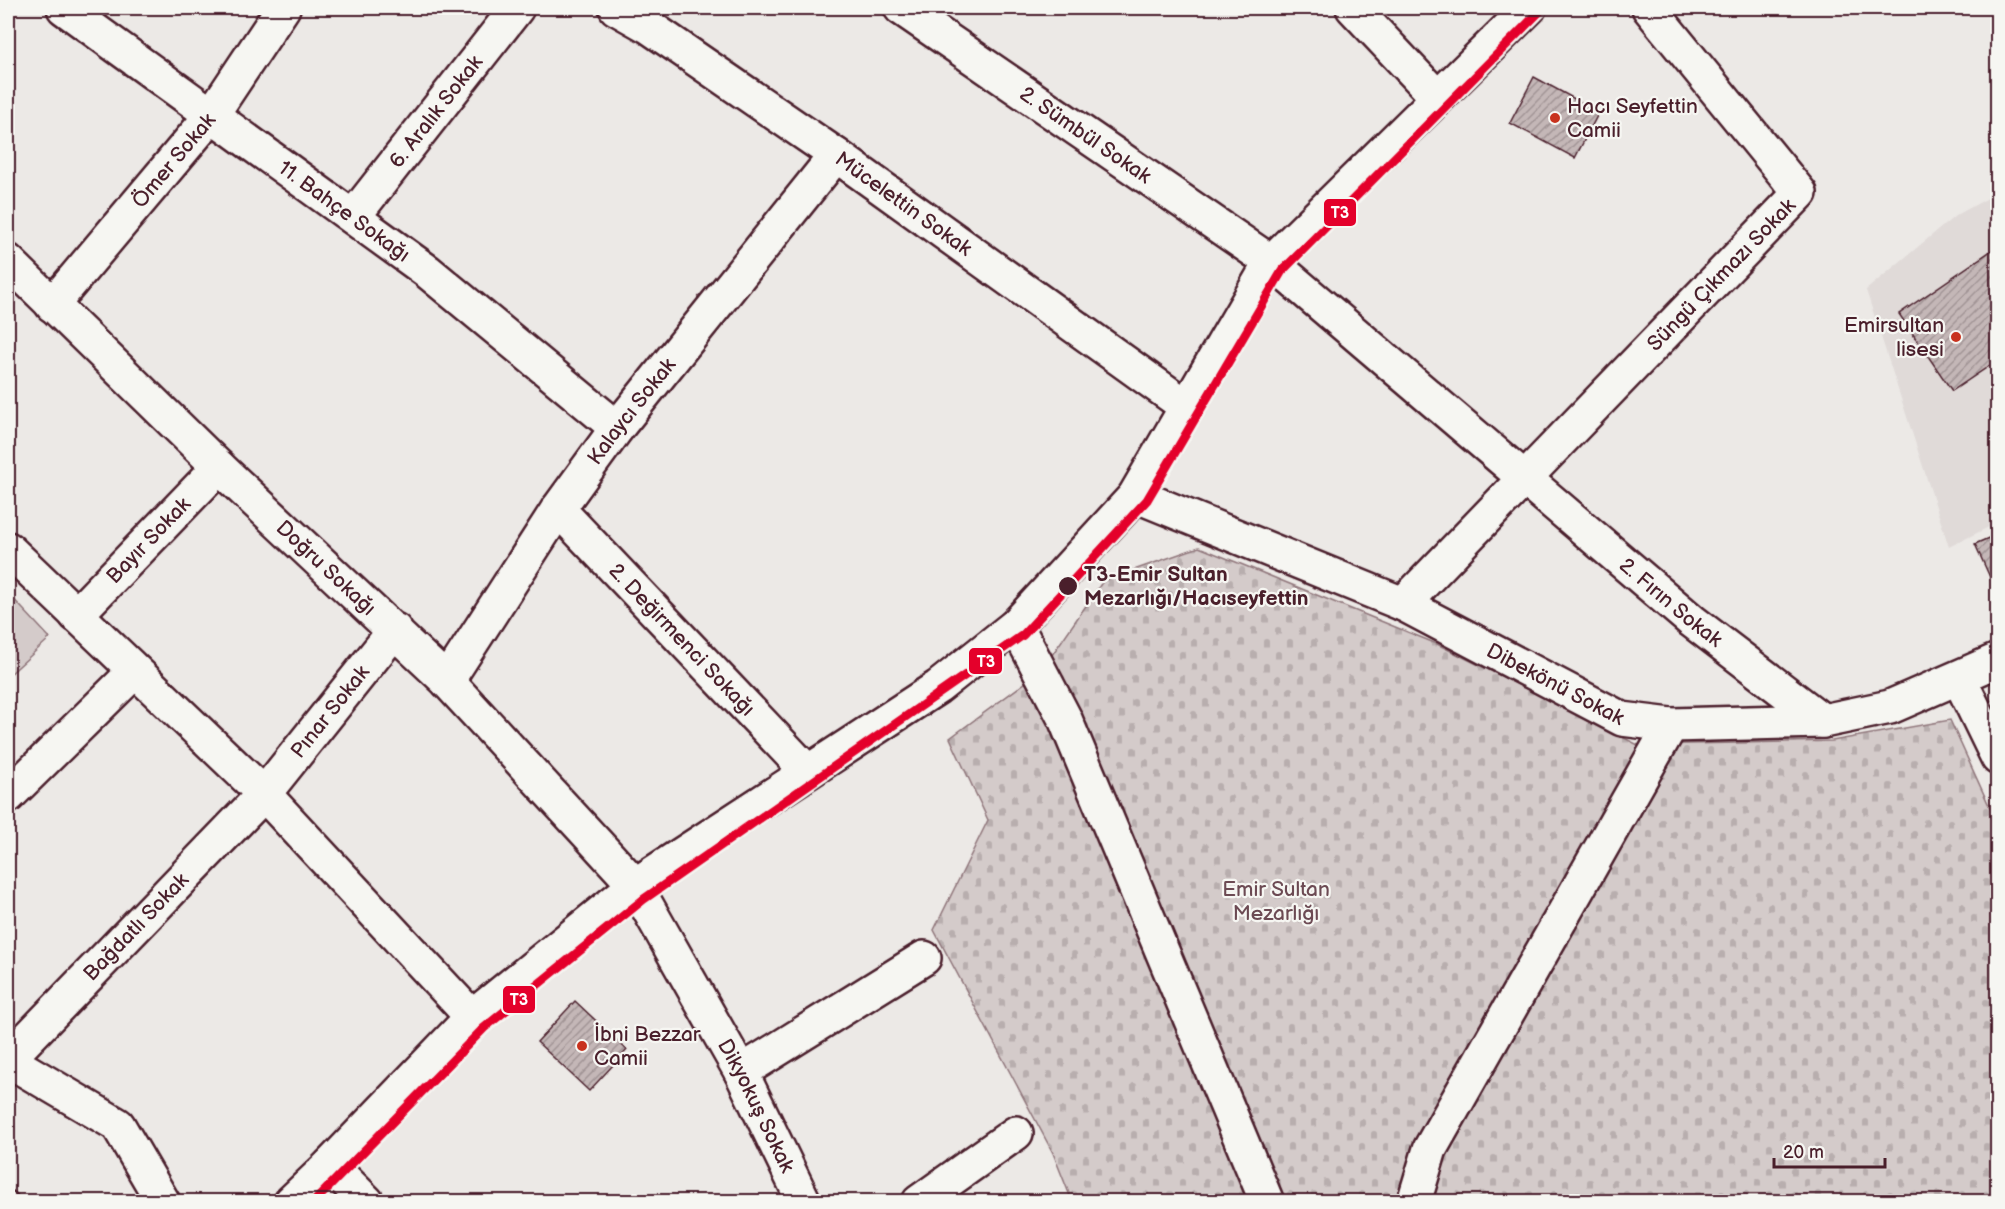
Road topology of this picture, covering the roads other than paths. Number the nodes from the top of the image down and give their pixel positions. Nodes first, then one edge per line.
1 (64, 8) edge
2 (283, 8) edge
3 (518, 8) edge
4 (616, 8) edge
5 (901, 8) edge
6 (1353, 8) edge
7 (1529, 8) edge
8 (1649, 8) edge
9 (654, 17) edge
10 (1438, 98) junction
11 (211, 116) junction
12 (836, 155) junction
13 (353, 217) junction
14 (8, 261) edge
15 (1271, 262) junction
16 (52, 305) junction
17 (1187, 407) junction
18 (617, 428) junction
19 (219, 467) junction
20 (1523, 477) junction
21 (1134, 497) junction
22 (558, 510) junction
23 (8, 549) edge
24 (1403, 604) junction
25 (76, 615) junction
26 (1016, 625) junction
27 (395, 630) junction
28 (1998, 660) edge
29 (135, 671) junction
30 (1959, 678) junction
31 (447, 681) junction
32 (1823, 721) junction
33 (1671, 725) junction
34 (1998, 758) edge
35 (807, 771) junction
36 (264, 794) junction
37 (8, 796) edge
38 (635, 885) junction
39 (924, 957) dead end
40 (471, 1017) junction
41 (8, 1059) edge
42 (741, 1072) junction
43 (1016, 1133) dead end
44 (330, 1165) junction
45 (164, 1202) edge
46 (291, 1202) edge
47 (367, 1202) edge
48 (804, 1202) edge
49 (919, 1202) edge
50 (1267, 1202) edge
51 (1414, 1202) edge

1 - 11 street, 11. Bahçe Sokağı
2 - 11 street, Ömer Sokak
3 - 13 street, 6. Aralık Sokak
4 - 9 street, Mücelettin Sokak
5 - 15 street, 2. Sümbül Sokak
6 - 10 street
7 - 10 street
8 - 20 street, Süngü Çıkmazı Sokak
9 - 12 street, Mücelettin Sokak
10 - 15 street
11 - 13 street, 11. Bahçe Sokağı
11 - 16 street, Ömer Sokak
12 - 17 street, Mücelettin Sokak
12 - 18 street, Kalaycı Sokak
13 - 18 street, 11. Bahçe Sokağı
14 - 16 street, Doğru Sokağı
15 - 17 street
15 - 20 street, 2. Fırın Sokak
16 - 19 street, Doğru Sokağı
17 - 21 street
18 - 22 street, Kalaycı Sokak
19 - 25 street, Bayır Sokak
19 - 27 street, Doğru Sokağı
20 - 24 street
20 - 32 street, 2. Fırın Sokak
21 - 24 street, Dibekönü Sokak
21 - 26 street
22 - 31 street, Kalaycı Sokak
22 - 35 street, 2. Değirmenci Sokağı
23 - 25 street
24 - 33 street, Dibekönü Sokak
25 - 29 street
26 - 35 street
26 - 50 street
27 - 31 street, Doğru Sokağı
27 - 36 street, Pınar Sokak
28 - 30 street, Dibekönü Sokak
29 - 36 street
29 - 37 street
30 - 32 street, Dibekönü Sokak
30 - 34 street
31 - 38 street, Doğru Sokağı
32 - 33 street, Dibekönü Sokak
33 - 51 street
35 - 38 street
36 - 40 street
36 - 41 street, Bağdatlı Sokak
38 - 40 street
38 - 42 street, Dikyokuş Sokak
39 - 42 street
40 - 44 street
41 - 45 street
42 - 48 street, Dikyokuş Sokak
43 - 49 street
44 - 46 street
44 - 47 street

